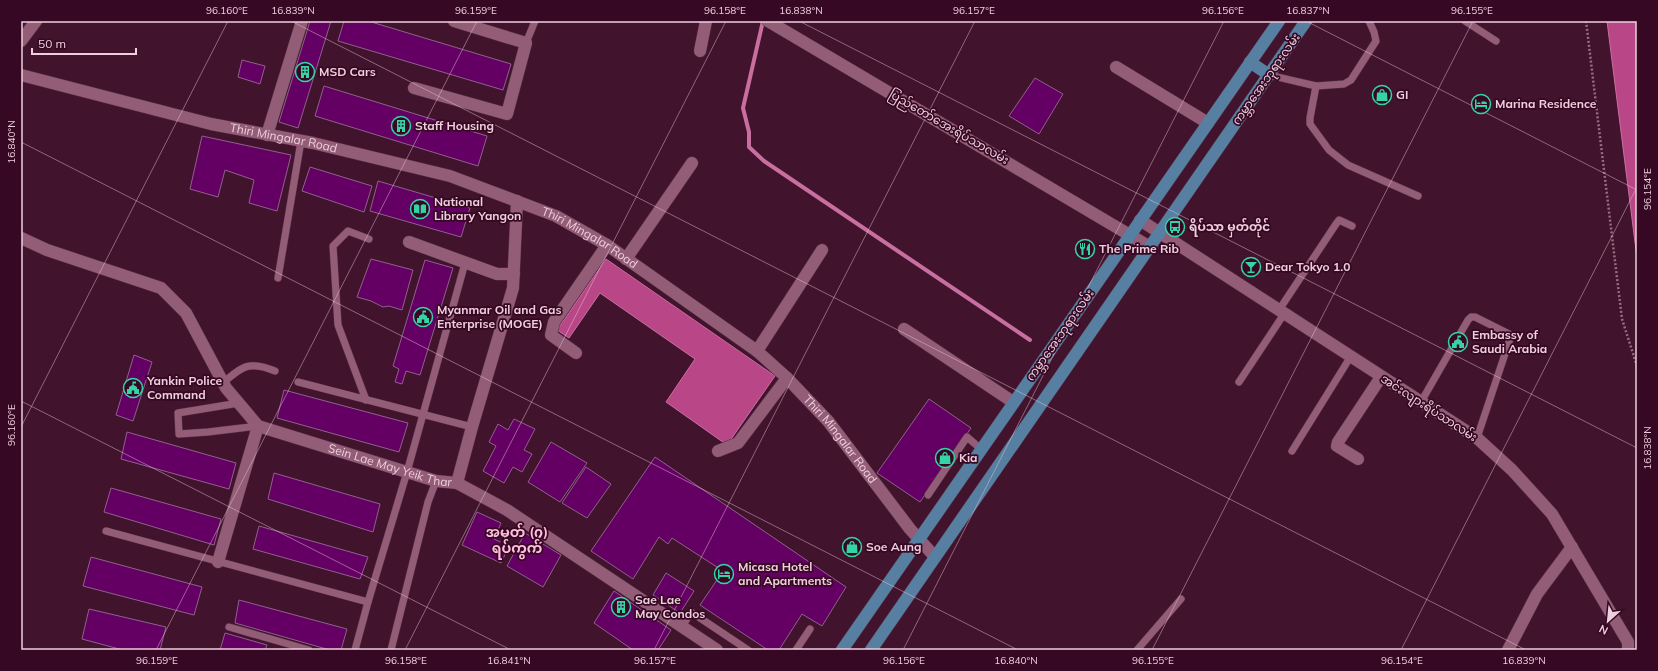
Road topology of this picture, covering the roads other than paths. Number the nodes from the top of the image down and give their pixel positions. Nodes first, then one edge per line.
1 (36, 21) edge
2 (302, 21) edge
3 (454, 21) edge
4 (535, 21) edge
5 (706, 21) edge
6 (768, 21) edge
7 (1279, 21) edge
8 (1306, 21) edge
9 (1368, 21) edge
10 (1465, 21) edge
11 (21, 41) edge
12 (1496, 41) dead end
13 (526, 43) junction
14 (700, 51) dead end
15 (1250, 62) junction
16 (1116, 67) dead end
17 (21, 75) edge
18 (1269, 75) junction
19 (1316, 86) junction
20 (414, 88) dead end
21 (1208, 123) junction
22 (267, 135) junction
23 (301, 141) junction
24 (692, 162) dead end
25 (1418, 196) dead end
26 (517, 201) junction
27 (1140, 220) junction
28 (1352, 226) dead end
29 (1160, 233) junction
30 (1130, 234) junction
31 (21, 238) edge
32 (369, 239) dead end
33 (409, 242) dead end
34 (607, 246) junction
35 (1150, 247) junction
36 (822, 250) dead end
37 (626, 259) junction
38 (465, 263) junction
39 (514, 274) junction
40 (278, 278) dead end
41 (1281, 312) junction
42 (904, 329) dead end
43 (757, 351) junction
44 (576, 353) dead end
45 (1351, 356) junction
46 (276, 371) dead end
47 (1381, 377) junction
48 (787, 378) junction
49 (298, 382) dead end
50 (1239, 382) dead end
51 (223, 383) junction
52 (366, 400) junction
53 (1013, 402) junction
54 (1421, 402) junction
55 (239, 403) junction
56 (423, 415) junction
57 (258, 426) junction
58 (472, 427) junction
59 (1477, 438) junction
60 (981, 449) junction
61 (718, 451) dead end
62 (1292, 451) dead end
63 (1358, 459) dead end
64 (408, 472) junction
65 (436, 481) junction
66 (457, 483) junction
67 (928, 495) dead end
68 (106, 531) dead end
69 (918, 539) junction
70 (1572, 547) junction
71 (935, 557) junction
72 (218, 562) junction
73 (1181, 599) dead end
74 (368, 602) junction
75 (228, 627) dead end
76 (682, 627) junction
77 (810, 629) dead end
78 (1139, 649) edge
79 (309, 650) edge
80 (355, 650) edge
81 (390, 650) edge
82 (717, 650) edge
83 (748, 650) edge
84 (796, 650) edge
85 (842, 650) edge
86 (871, 650) edge
87 (1508, 650) edge
88 (1628, 650) edge

1 - 11 street
2 - 22 street
3 - 13 street
4 - 13 lane
5 - 14 street
6 - 30 street, ပြည်တော်အေးရိပ်သာလမ်း
7 - 15 main road, ကမ္ဘာအေးဘုရားလမ်း
8 - 18 main road, ကမ္ဘာအေးဘုရားလမ်း
9 - 19 lane
10 - 12 lane
13 - 20 street
15 - 18 main road
15 - 21 main road, ကမ္ဘာအေးဘုရားလမ်း
16 - 21 street
17 - 22 street, Thiri Mingalar Road
18 - 19 lane
18 - 29 main road, ကမ္ဘာအေးဘုရားလမ်း
19 - 25 lane
21 - 27 main road, ကမ္ဘာအေးဘုရားလမ်း
22 - 23 street, Thiri Mingalar Road
23 - 26 street, Thiri Mingalar Road
23 - 40 lane
24 - 37 street
26 - 34 street, Thiri Mingalar Road
26 - 39 street
27 - 29 street, အင်းလျားရိပ်သာလမ်း
27 - 30 main road, ကမ္ဘာအေးဘုရားလမ်း
28 - 41 lane
29 - 35 main road, ကမ္ဘာအေးဘုရားလမ်း
29 - 41 street, အင်းလျားရိပ်သာလမ်း
30 - 35 street, ပြည်တော်အေးရိပ်သာလမ်း
30 - 53 main road, ကမ္ဘာအေးဘုရားလမ်း
31 - 51 street
32 - 52 lane
33 - 38 street
34 - 37 street, Thiri Mingalar Road
34 - 44 street
35 - 71 main road, ကမ္ဘာအေးဘုရားလမ်း
36 - 43 street
37 - 43 street, Thiri Mingalar Road
38 - 39 street
38 - 56 lane
39 - 58 street
41 - 45 street, အင်းလျားရိပ်သာလမ်း
41 - 50 lane
42 - 53 street
43 - 48 street, Thiri Mingalar Road
45 - 47 street, အင်းလျားရိပ်သာလမ်း
45 - 62 lane
46 - 51 lane
47 - 54 street, အင်းလျားရိပ်သာလမ်း
47 - 63 street
48 - 61 street
48 - 69 street, Thiri Mingalar Road
49 - 52 lane
51 - 55 street
52 - 56 lane
53 - 60 main road, ကမ္ဘာအေးဘုရားလမ်း
54 - 59 street, အင်းလျားရိပ်သာလမ်း
54 - 59 lane
55 - 57 street
55 - 57 lane
56 - 58 lane
56 - 64 lane
57 - 64 street, Sein Lae May Yeik Thar
57 - 72 street
58 - 66 street
59 - 70 street, အင်းလျားရိပ်သာလမ်း
60 - 67 lane
60 - 69 main road, ကမ္ဘာအေးဘုရားလမ်း
64 - 65 street, Sein Lae May Yeik Thar
64 - 74 lane
65 - 66 street, Sein Lae May Yeik Thar
65 - 81 lane
66 - 76 street, Sein Lae May Yeik Thar
68 - 72 lane
69 - 71 street, Thiri Mingalar Road
69 - 85 main road, ကမ္ဘာအေးဘုရားလမ်း
70 - 87 street
70 - 88 street, အင်းလျားရိပ်သာလမ်း
71 - 86 main road, ကမ္ဘာအေးဘုရားလမ်း
72 - 74 lane
73 - 78 lane
74 - 80 lane
75 - 79 lane
76 - 82 street, Sein Lae May Yeik Thar
76 - 83 lane
77 - 84 lane

